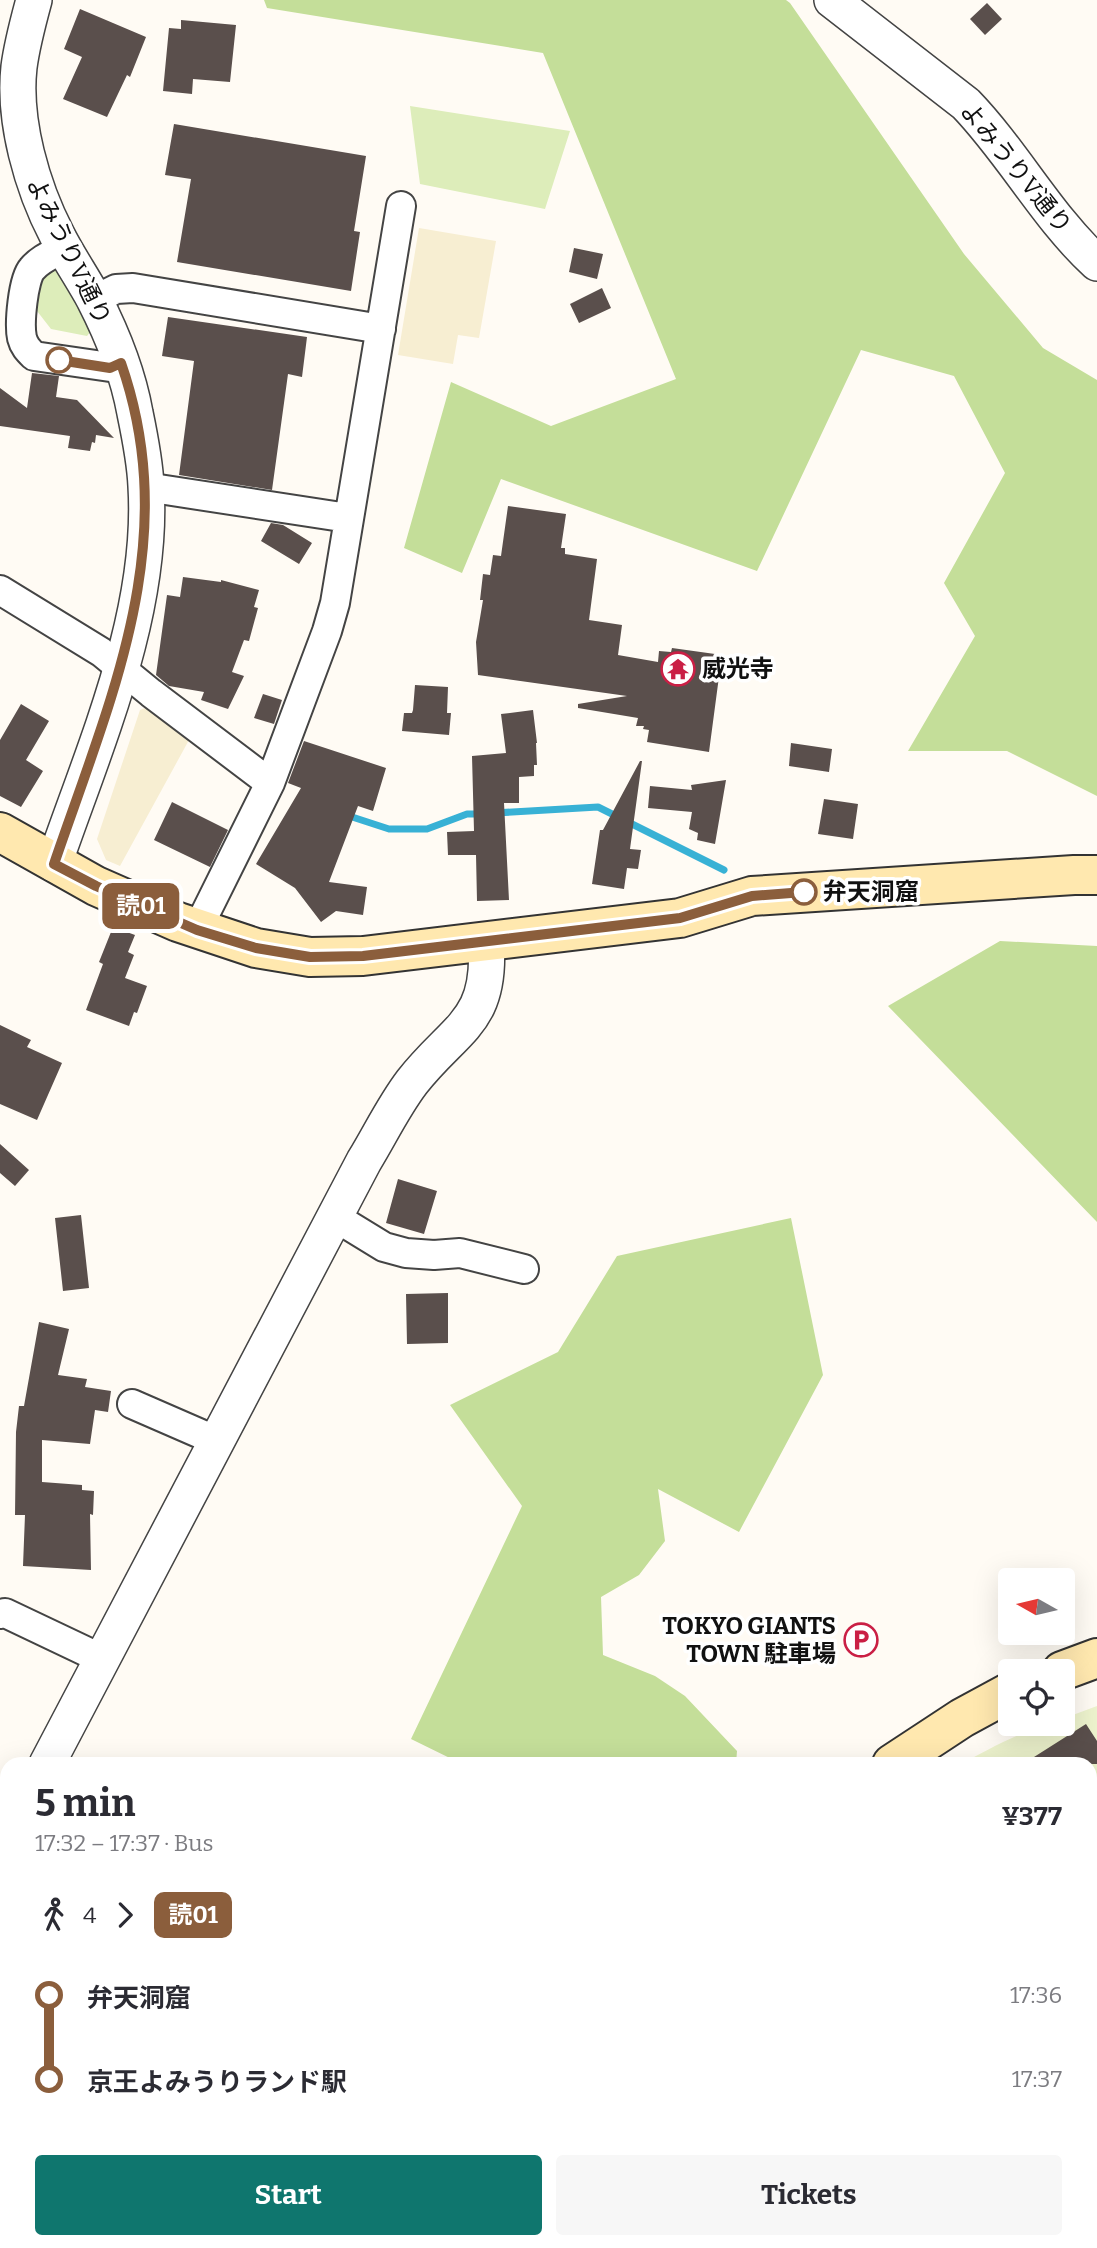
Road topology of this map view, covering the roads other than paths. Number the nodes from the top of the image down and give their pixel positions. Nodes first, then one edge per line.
1 (34, 0) edge
2 (832, 0) edge
3 (401, 206) dead end
4 (64, 248) junction
5 (1097, 263) edge
6 (94, 300) junction
7 (381, 329) junction
8 (11, 343) edge
9 (121, 363) junction
10 (146, 487) junction
11 (348, 518) junction
12 (0, 590) edge
13 (121, 668) junction
14 (270, 783) junction
15 (0, 832) edge
16 (54, 864) junction
17 (1097, 876) edge
18 (197, 930) junction
19 (486, 941) junction
20 (335, 1217) junction
21 (524, 1269) dead end
22 (132, 1404) dead end
23 (217, 1441) junction
24 (0, 1614) edge
25 (1097, 1658) edge
26 (102, 1659) junction
27 (1075, 1666) edge
28 (998, 1698) edge
29 (51, 1757) edge
30 (903, 1757) edge

1 - 4 street, よみうりV通り
2 - 5 street, よみうりV通り
3 - 7 street
4 - 6 street, よみうりV通り
4 - 8 street
6 - 7 street
6 - 9 street, よみうりV通り
7 - 11 street
8 - 9 street
9 - 10 street, よみうりV通り
10 - 11 street
10 - 13 street, よみうりV通り
11 - 14 street
12 - 13 street
13 - 14 street
13 - 16 street, よみうりV通り
14 - 18 street
15 - 16 main road
16 - 18 main road
17 - 19 main road
18 - 19 main road
19 - 20 street
20 - 21 street
20 - 23 street
22 - 23 street
23 - 26 street
24 - 26 street
25 - 27 main road
26 - 29 street
28 - 30 main road

